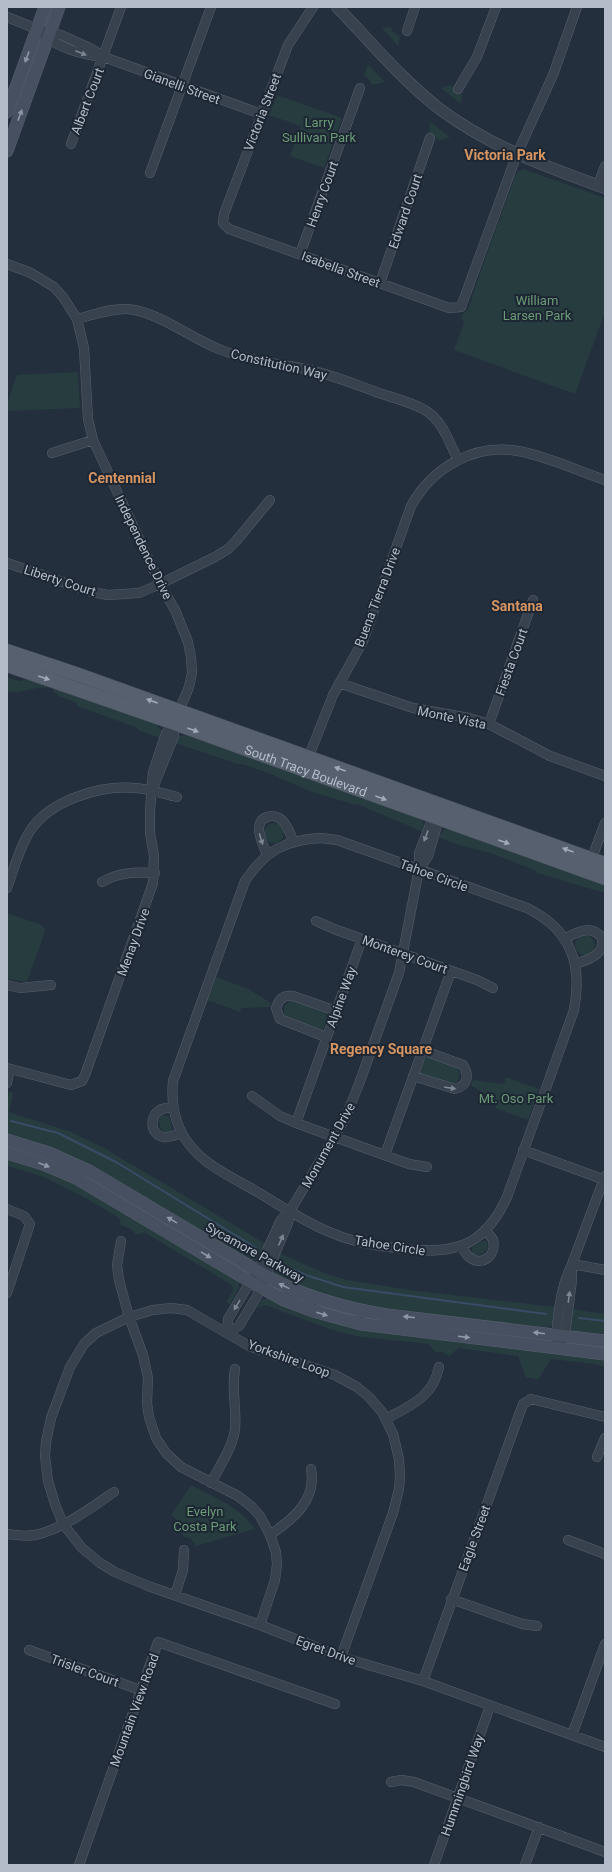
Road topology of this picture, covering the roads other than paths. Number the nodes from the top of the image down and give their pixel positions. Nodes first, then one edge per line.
1 (45, 7) edge
2 (59, 7) edge
3 (121, 7) edge
4 (211, 7) edge
5 (312, 7) edge
6 (337, 7) edge
7 (415, 7) edge
8 (496, 7) edge
9 (577, 7) edge
10 (7, 17) edge
11 (37, 29) junction
12 (407, 31) dead end
13 (49, 35) junction
14 (104, 57) junction
15 (182, 85) junction
16 (360, 88) dead end
17 (458, 89) dead end
18 (7, 112) edge
19 (261, 114) junction
20 (430, 138) dead end
21 (71, 144) dead end
22 (7, 151) edge
23 (517, 154) junction
24 (605, 166) edge
25 (150, 173) dead end
26 (601, 187) edge
27 (223, 223) joint
28 (300, 254) junction
29 (7, 264) edge
30 (380, 283) junction
31 (77, 320) junction
32 (93, 440) junction
33 (52, 453) dead end
34 (458, 460) junction
35 (605, 480) edge
36 (270, 500) dead end
37 (7, 563) edge
38 (160, 584) junction
39 (533, 600) dead end
40 (7, 651) edge
41 (7, 665) edge
42 (339, 683) junction
43 (176, 717) junction
44 (489, 724) junction
45 (306, 764) junction
46 (605, 776) edge
47 (152, 791) junction
48 (177, 797) dead end
49 (441, 804) junction
50 (436, 818) junction
51 (605, 823) edge
52 (293, 842) junction
53 (267, 855) junction
54 (595, 865) edge
55 (419, 869) junction
56 (155, 874) junction
57 (605, 878) edge
58 (102, 882) dead end
59 (7, 888) edge
60 (316, 921) dead end
61 (564, 938) junction
62 (362, 939) junction
63 (403, 954) junction
64 (576, 964) junction
65 (451, 971) junction
66 (51, 985) dead end
67 (7, 986) edge
68 (493, 988) dead end
69 (336, 1011) junction
70 (326, 1037) junction
71 (422, 1050) junction
72 (8, 1068) edge
73 (413, 1076) junction
74 (7, 1083) edge
75 (252, 1096) dead end
76 (173, 1107) junction
77 (296, 1123) junction
78 (181, 1133) junction
79 (334, 1137) junction
80 (7, 1140) edge
81 (523, 1150) junction
82 (7, 1153) edge
83 (385, 1155) junction
84 (427, 1167) dead end
85 (605, 1179) edge
86 (7, 1209) edge
87 (290, 1212) junction
88 (485, 1230) junction
89 (121, 1241) dead end
90 (461, 1246) junction
91 (572, 1264) junction
92 (605, 1270) edge
93 (261, 1273) junction
94 (256, 1285) junction
95 (7, 1293) edge
96 (129, 1317) junction
97 (227, 1333) junction
98 (560, 1336) junction
99 (605, 1341) edge
100 (559, 1348) junction
101 (605, 1354) edge
102 (439, 1367) dead end
103 (234, 1369) dead end
104 (605, 1417) edge
105 (386, 1419) junction
106 (605, 1438) edge
107 (597, 1458) dead end
108 (312, 1469) dead end
109 (211, 1483) junction
110 (114, 1492) dead end
111 (64, 1524) junction
112 (7, 1534) edge
113 (270, 1535) junction
114 (568, 1540) dead end
115 (184, 1550) dead end
116 (605, 1554) edge
117 (175, 1595) junction
118 (451, 1599) junction
119 (260, 1625) junction
120 (537, 1626) dead end
121 (605, 1644) edge
122 (29, 1650) dead end
123 (341, 1657) junction
124 (423, 1681) junction
125 (140, 1690) junction
126 (335, 1704) dead end
127 (490, 1706) junction
128 (572, 1735) junction
129 (605, 1747) edge
130 (391, 1782) dead end
131 (458, 1798) junction
132 (538, 1827) junction
133 (605, 1852) edge
134 (79, 1865) edge
135 (434, 1865) edge
136 (525, 1865) edge

1 - 11 main road
2 - 13 main road
3 - 14 street, Albert Court
4 - 15 street
5 - 19 street, Victoria Street
6 - 23 street
7 - 12 street
8 - 17 street
9 - 23 street
10 - 11 street, Gianelli Street
11 - 13 street, Gianelli Street
11 -> 18 main road
13 - 14 street, Gianelli Street
22 -> 13 main road
14 - 15 street, Gianelli Street
14 - 21 street, Albert Court
15 - 19 street, Gianelli Street
15 - 25 street
16 - 28 street, Henry Court
19 - 27 street, Victoria Street
20 - 30 street, Edward Court
23 - 26 street
23 - 30 street, Isabella Street
24 - 26 street
27 - 28 street, Isabella Street
28 - 30 street, Isabella Street
29 - 31 street, Independence Drive
31 - 32 street, Independence Drive
31 - 34 street, Constitution Way
32 - 33 street
32 - 38 street, Independence Drive
34 - 35 street, Buena Tierra Drive
34 - 42 street, Buena Tierra Drive
36 - 38 street, Liberty Court
37 - 38 street, Liberty Court
38 - 43 street, Independence Drive
39 - 44 street, Fiesta Court
43 -> 40 main road, South Tracy Boulevard
41 -> 43 main road, South Tracy Boulevard
42 - 44 street, Monte Vista
42 - 45 street, Buena Tierra Drive
43 - 45 main road, South Tracy Boulevard
43 - 47 street, Menay Drive
44 - 46 street, Monte Vista
49 -> 45 main road, South Tracy Boulevard
45 -> 50 main road, South Tracy Boulevard
47 - 48 street
47 - 56 street, Menay Drive
47 - 59 street
49 - 50 street, Monument Drive
54 -> 49 main road, South Tracy Boulevard
50 -> 54 main road, South Tracy Boulevard
50 - 55 street, Monument Drive
51 - 54 street
52 - 53 street, Tahoe Circle
52 -> 53 street
52 - 55 street, Tahoe Circle
53 - 76 street, Tahoe Circle
54 - 57 main road, South Tracy Boulevard
55 - 61 street, Tahoe Circle
55 - 63 street, Monument Drive
56 - 58 street
56 - 72 street, Menay Drive
60 - 62 street, Monterey Court
61 - 64 street, Tahoe Circle
61 - 64 street
62 - 63 street, Monterey Court
62 - 69 street, Alpine Way
63 - 65 street, Monterey Court
63 - 79 street, Monument Drive
64 - 81 street, Tahoe Circle
65 - 68 street, Monterey Court
65 - 71 street
66 - 67 street
69 - 70 street, Alpine Way
69 - 70 street
70 - 77 street, Alpine Way
71 - 73 street
73 -> 71 street
72 - 74 street
73 - 83 street
75 - 77 street
76 - 78 street, Tahoe Circle
76 - 78 street
77 - 79 street
78 - 87 street, Tahoe Circle
79 - 83 street
79 - 87 street, Monument Drive
93 -> 80 main road, Sycamore Parkway
81 - 85 street
81 - 88 street, Tahoe Circle
82 -> 94 main road, Sycamore Parkway
83 - 84 street
85 - 91 street
86 - 95 street
87 - 90 street, Tahoe Circle
87 - 93 street, Monument Drive
88 - 90 street, Tahoe Circle
88 - 90 street
89 - 96 street
91 - 92 street
91 - 98 street
93 - 94 street, Monument Drive
98 -> 93 main road, Sycamore Parkway
94 - 97 street, Monument Drive
94 -> 100 main road, Sycamore Parkway
96 - 97 street, Yorkshire Loop
96 - 109 street
96 - 111 street, Yorkshire Loop
97 - 105 street, Yorkshire Loop
98 - 99 main road, Sycamore Parkway
98 - 100 street
100 - 101 main road, Sycamore Parkway
102 - 105 street
103 - 109 street
104 - 118 street, Eagle Street
105 - 123 street, Yorkshire Loop
106 - 107 street
108 - 113 street
109 - 113 street
110 - 111 street
111 - 112 street
111 - 117 street, Egret Drive
113 - 119 street
114 - 116 street
115 - 117 street
117 - 119 street, Egret Drive
118 - 120 street
118 - 124 street, Eagle Street
119 - 123 street, Egret Drive
121 - 128 street
122 - 125 street, Trisler Court
123 - 124 street, Egret Drive
124 - 127 street, Egret Drive
125 - 126 street, Mountain View Road
125 - 134 street, Mountain View Road
127 - 128 street, Egret Drive
127 - 131 street, Hummingbird Way
128 - 129 street, Egret Drive
130 - 131 street
131 - 132 street
131 - 135 street, Hummingbird Way
132 - 133 street
132 - 136 street

